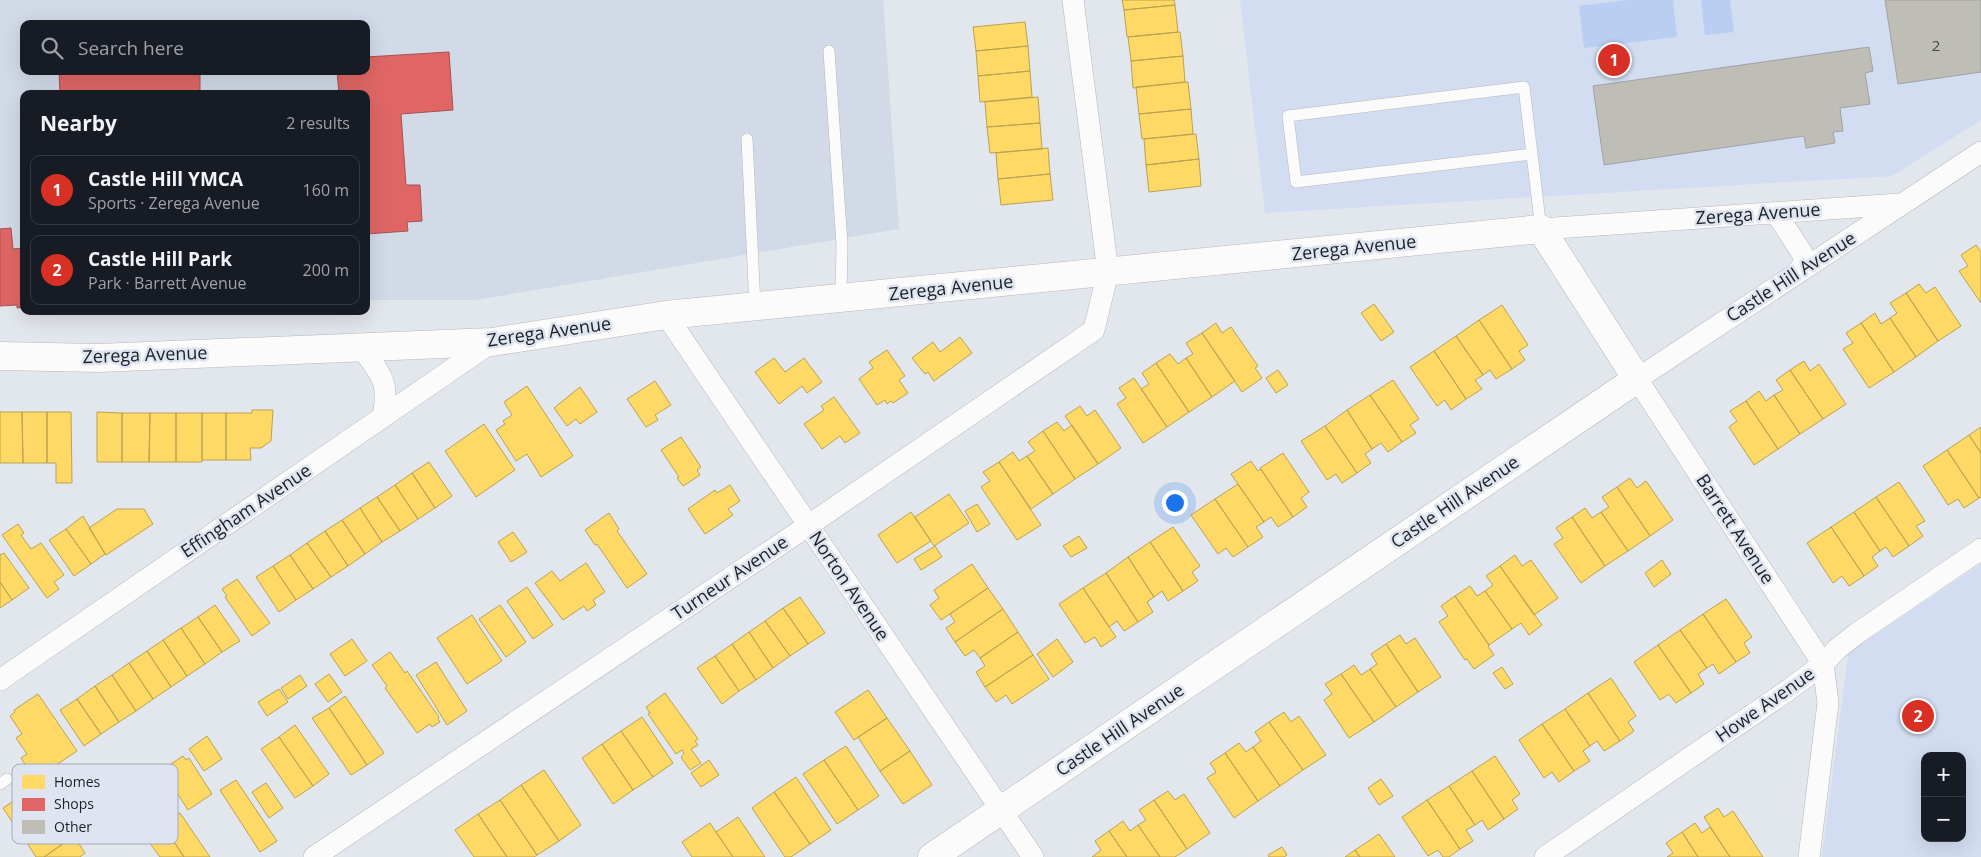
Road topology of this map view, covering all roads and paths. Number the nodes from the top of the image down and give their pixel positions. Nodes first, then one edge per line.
1 (1073, 0) edge
2 (829, 51) dead end
3 (747, 139) dead end
4 (1981, 152) edge
5 (1532, 154) junction
6 (1902, 204) junction
7 (1776, 213) junction
8 (1541, 230) junction
9 (1108, 272) junction
10 (1795, 274) junction
11 (841, 298) junction
12 (755, 306) junction
13 (666, 315) junction
14 (492, 342) junction
15 (362, 347) junction
16 (0, 356) edge
17 (1636, 378) junction
18 (382, 417) junction
19 (809, 525) junction
20 (1981, 549) edge
21 (1823, 664) junction
22 (0, 680) edge
23 (1001, 810) junction
24 (314, 857) edge
25 (932, 857) edge
26 (1032, 857) edge
27 (1545, 857) edge
28 (1808, 857) edge

1 - 9 street
2 - 11 lane
3 - 12 lane
4 - 6 street, Castle Hill Avenue
5 - 5 lane
5 - 8 lane
6 - 7 street, Zerega Avenue
6 - 10 street, Castle Hill Avenue
7 - 8 street, Zerega Avenue
7 - 10 street
8 - 9 street, Zerega Avenue
8 - 17 street, Barrett Avenue
9 - 11 street, Zerega Avenue
9 - 19 street, Turneur Avenue
10 - 17 street, Castle Hill Avenue
11 - 12 street, Zerega Avenue
12 - 13 street, Zerega Avenue
13 - 14 street, Zerega Avenue
13 - 19 street, Norton Avenue
14 - 15 street, Zerega Avenue
14 - 18 street, Effingham Avenue
15 - 16 street, Zerega Avenue
15 - 18 street
17 - 21 street, Barrett Avenue
17 - 23 street, Castle Hill Avenue
18 - 22 street, Effingham Avenue
19 - 23 street, Norton Avenue
19 - 24 street, Turneur Avenue
20 - 21 street, Howe Avenue
21 - 27 street, Howe Avenue
21 - 28 street, Barrett Avenue
23 - 25 street, Castle Hill Avenue
23 - 26 street, Norton Avenue

